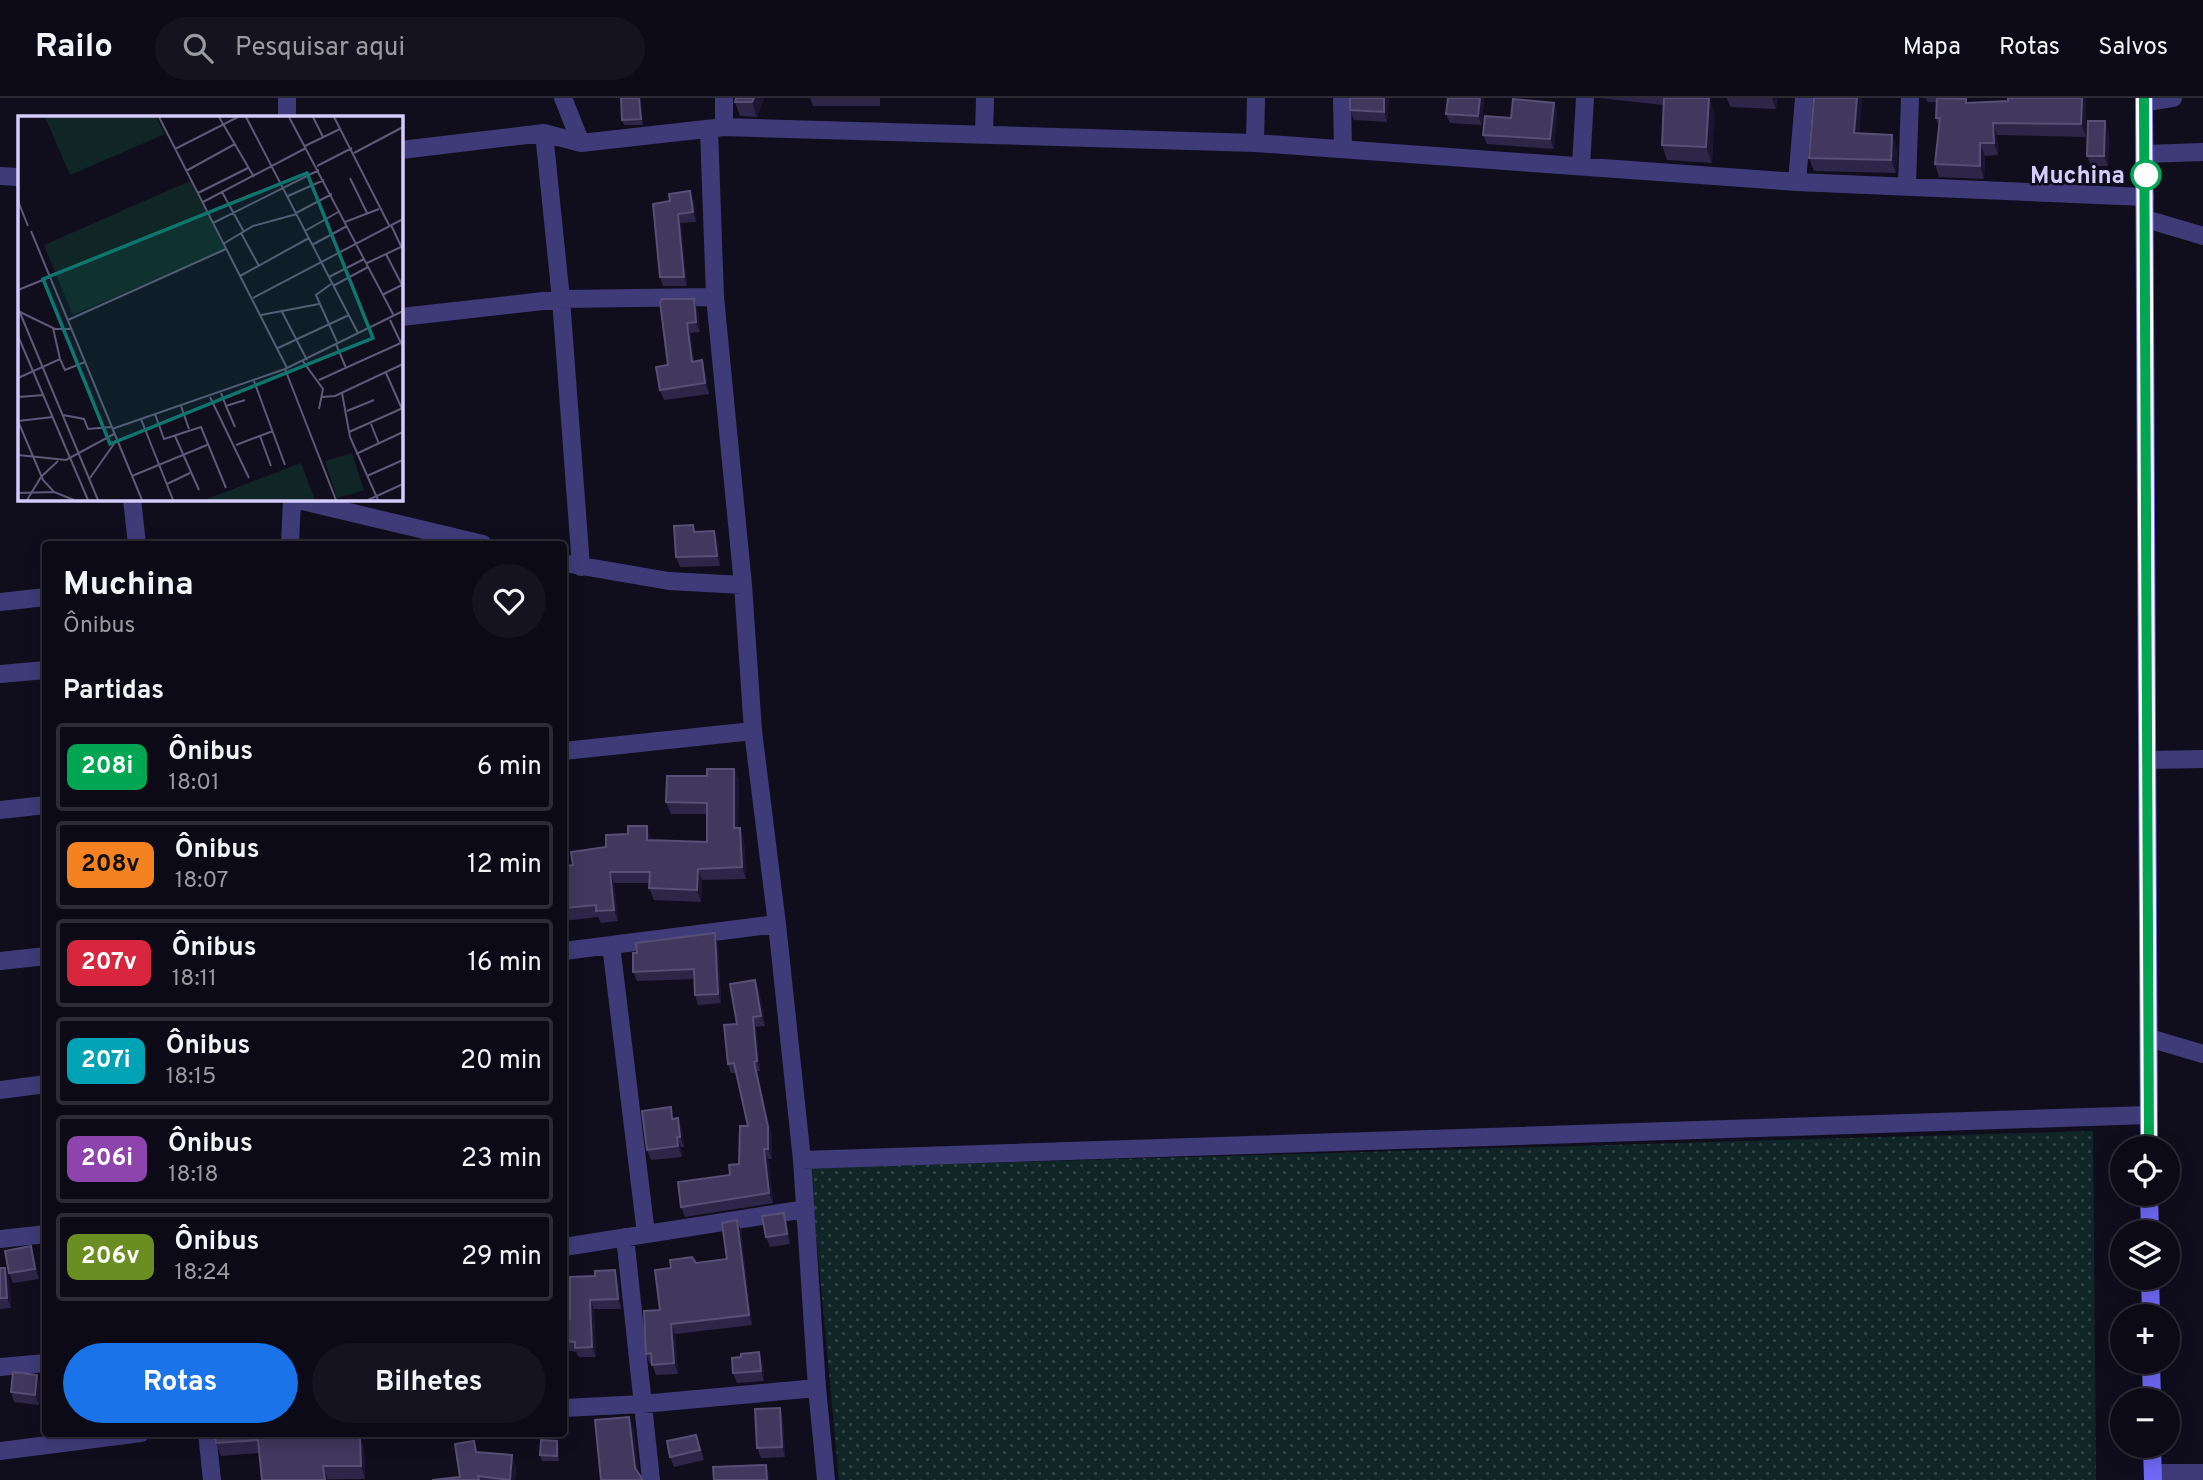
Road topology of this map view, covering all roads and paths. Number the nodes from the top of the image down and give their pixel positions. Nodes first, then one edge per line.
1 (287, 98) edge
2 (563, 98) edge
3 (724, 98) edge
4 (985, 98) edge
5 (1256, 98) edge
6 (1342, 98) edge
7 (1586, 98) edge
8 (1804, 98) edge
9 (1910, 98) edge
10 (2173, 98) edge
11 (2144, 101) edge
12 (287, 116) edge
13 (717, 128) junction
14 (544, 133) junction
15 (984, 134) junction
16 (581, 143) junction
17 (1255, 143) junction
18 (1343, 148) junction
19 (402, 150) edge
20 (2203, 152) edge
21 (2146, 154) junction
22 (1581, 166) junction
23 (0, 176) edge
24 (18, 177) edge
25 (1797, 182) junction
26 (1907, 185) junction
27 (2146, 197) junction
28 (2146, 219) junction
29 (2203, 236) edge
30 (715, 297) junction
31 (561, 299) junction
32 (402, 317) edge
33 (132, 500) edge
34 (293, 500) edge
35 (297, 500) edge
36 (137, 541) edge
37 (290, 541) edge
38 (470, 541) edge
39 (572, 565) edge
40 (743, 585) junction
41 (42, 597) edge
42 (0, 602) edge
43 (42, 670) edge
44 (0, 674) edge
45 (753, 732) junction
46 (567, 751) edge
47 (2203, 759) edge
48 (2148, 760) junction
49 (42, 805) edge
50 (0, 810) edge
51 (777, 924) junction
52 (611, 945) junction
53 (567, 951) edge
54 (42, 956) edge
55 (0, 961) edge
56 (2150, 1038) junction
57 (2203, 1054) edge
58 (42, 1085) edge
59 (0, 1090) edge
60 (2148, 1115) junction
61 (2149, 1136) edge
62 (802, 1160) junction
63 (806, 1209) junction
64 (42, 1234) edge
65 (646, 1234) junction
66 (625, 1237) junction
67 (0, 1239) edge
68 (567, 1247) edge
69 (42, 1363) edge
70 (0, 1367) edge
71 (817, 1388) junction
72 (642, 1404) junction
73 (567, 1408) edge
74 (110, 1437) edge
75 (208, 1437) edge
76 (0, 1451) edge
77 (2152, 1458) edge
78 (2203, 1473) edge
79 (2153, 1476) edge
80 (212, 1480) edge
81 (651, 1480) edge
82 (826, 1480) edge

1 - 12 street
2 - 16 street
3 - 13 street
4 - 15 street
5 - 17 street
6 - 18 street
7 - 22 street
8 - 25 street
9 - 26 street
10 - 11 street
11 - 21 main road
13 - 15 street
13 - 16 street
13 - 30 street
14 - 16 street
14 - 19 street
14 - 31 street
15 - 17 street
17 - 18 street
18 - 22 street
20 - 21 street
21 - 27 main road
22 - 25 street
23 - 24 street
25 - 26 street
26 - 27 street
27 - 28 main road
28 - 29 street
28 - 48 main road
30 - 31 street
30 - 40 street
31 - 32 street
31 - 39 street
33 - 36 street
34 - 37 street
35 - 38 street
39 - 40 street
40 - 45 street
41 - 42 street
43 - 44 street
45 - 46 street
45 - 51 street
47 - 48 street
48 - 56 main road
49 - 50 street
51 - 52 street
51 - 62 street
52 - 53 street
52 - 65 street
54 - 55 street
56 - 57 street
56 - 60 main road
58 - 59 street
60 - 61 main road
60 - 62 street
62 - 63 street
63 - 65 street
63 - 71 street
64 - 67 street
65 - 66 street
66 - 68 street
66 - 72 street
69 - 70 street
71 - 72 street
71 - 82 street
72 - 73 street
72 - 81 street
74 - 76 street
75 - 80 street
77 - 79 main road
78 - 79 street

